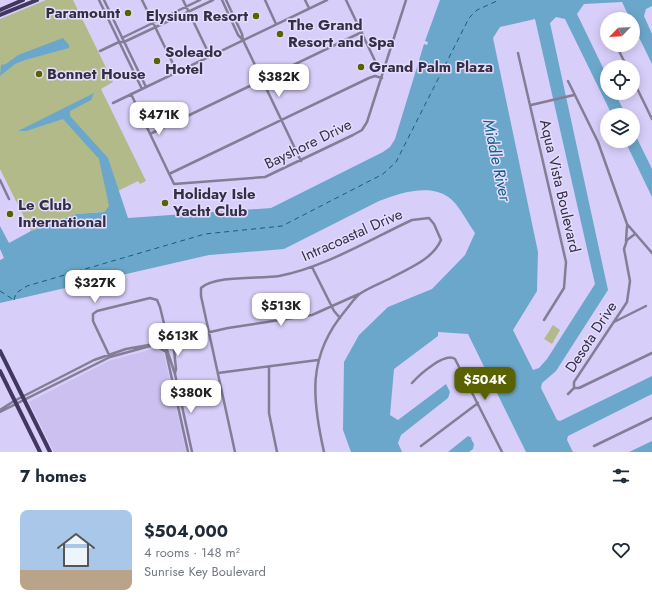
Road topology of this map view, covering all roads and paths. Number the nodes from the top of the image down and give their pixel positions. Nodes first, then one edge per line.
1 (23, 0) edge
2 (37, 0) edge
3 (99, 0) edge
4 (104, 0) edge
5 (142, 0) edge
6 (183, 0) edge
7 (200, 0) edge
8 (213, 0) edge
9 (222, 0) edge
10 (226, 0) edge
11 (265, 0) edge
12 (305, 0) edge
13 (327, 0) edge
14 (346, 0) edge
15 (406, 0) edge
16 (186, 7) junction
17 (309, 8) junction
18 (0, 10) edge
19 (188, 12) junction
20 (0, 15) edge
21 (153, 23) junction
22 (276, 24) junction
23 (155, 27) junction
24 (362, 32) junction
25 (122, 38) junction
26 (243, 40) junction
27 (119, 42) junction
28 (124, 42) junction
29 (100, 51) dead end
30 (518, 53) dead end
31 (210, 56) junction
32 (135, 64) junction
33 (130, 66) junction
34 (385, 69) junction
35 (177, 72) junction
36 (382, 78) junction
37 (262, 80) junction
38 (568, 81) dead end
39 (146, 87) junction
40 (142, 89) junction
41 (131, 94) junction
42 (640, 94) edge
43 (574, 95) junction
44 (113, 103) dead end
45 (531, 105) junction
46 (652, 119) edge
47 (281, 120) junction
48 (150, 134) junction
49 (301, 161) junction
50 (169, 174) junction
51 (0, 180) edge
52 (9, 199) dead end
53 (628, 225) junction
54 (635, 234) junction
55 (626, 243) junction
56 (652, 253) edge
57 (312, 267) junction
58 (360, 293) junction
59 (646, 306) dead end
60 (332, 307) junction
61 (340, 318) junction
62 (544, 320) dead end
63 (613, 322) junction
64 (209, 332) junction
65 (173, 340) junction
66 (165, 342) junction
67 (161, 343) junction
68 (156, 346) junction
69 (166, 347) junction
70 (0, 351) edge
71 (166, 352) junction
72 (652, 353) edge
73 (109, 354) junction
74 (110, 357) junction
75 (0, 358) edge
76 (318, 360) junction
77 (5, 361) junction
78 (268, 367) junction
79 (0, 371) edge
80 (218, 373) junction
81 (175, 374) junction
82 (412, 383) dead end
83 (574, 388) junction
84 (568, 394) dead end
85 (23, 398) junction
86 (15, 403) junction
87 (478, 403) junction
88 (0, 411) edge
89 (652, 418) edge
90 (421, 446) dead end
91 (594, 446) dead end
92 (40, 452) edge
93 (50, 452) edge
94 (188, 452) edge
95 (192, 452) edge
96 (235, 452) edge
97 (277, 452) edge
98 (324, 452) edge
99 (502, 452) edge

1 - 18 main road
2 - 20 main road
3 - 27 street
4 - 25 street
5 - 21 street
6 - 16 street
7 - 16 street
8 - 19 street
9 - 26 street
10 - 26 street
11 - 22 street
12 - 17 street
13 - 17 street
14 - 24 street
15 - 34 street, Bayshore Drive
16 - 19 street
16 - 21 street
17 - 22 street
19 - 23 street
19 - 31 street
21 - 23 street
21 - 25 street
22 - 26 street
23 - 28 street
23 - 35 street
24 - 34 street
24 - 37 street
25 - 27 street
25 - 28 street
26 - 31 street
26 - 37 street
27 - 28 street
27 - 29 street
27 - 33 street
28 - 32 street
30 - 45 street, Aqua Vista Boulevard
31 - 35 street
32 - 33 street
32 - 39 street
33 - 40 street
34 - 36 street, Bayshore Drive
35 - 39 street
36 - 47 street
36 - 49 street, Bayshore Drive
37 - 47 street
37 - 48 street
38 - 43 street
39 - 40 street
40 - 41 street
41 - 44 street
41 - 48 street
42 - 46 street
43 - 45 street
43 - 53 street
45 - 62 street, Aqua Vista Boulevard
47 - 49 street
47 - 50 street
48 - 50 street
49 - 50 street, Bayshore Drive
51 - 52 street
53 - 54 street
53 - 55 street, Desota Drive
54 - 55 street
54 - 56 street
55 - 63 street, Desota Drive
57 - 58 street, Intracoastal Drive
57 - 60 street
57 - 64 street, Intracoastal Drive
58 - 60 street
58 - 61 street
59 - 63 street
60 - 61 street
60 - 64 street
61 - 76 street
63 - 83 street, Desota Drive
64 - 65 street
64 - 80 street
65 - 66 street
65 - 81 street
66 - 67 street
66 - 69 street
66 - 73 street
67 - 68 street
67 - 73 street
68 - 71 street
68 - 74 street
69 - 71 street
69 - 81 street
70 - 77 main road
71 - 94 street
72 - 83 street
73 - 74 street
73 - 85 street
74 - 85 street
75 - 77 main road
76 - 78 street
76 - 98 street
77 - 85 main road
78 - 80 street
78 - 97 street
79 - 86 main road
80 - 96 street
81 - 95 street
82 - 87 street
83 - 84 street, Desota Drive
85 - 86 street
85 - 93 main road
86 - 88 street
86 - 92 main road
87 - 90 street
87 - 99 street
89 - 91 street

